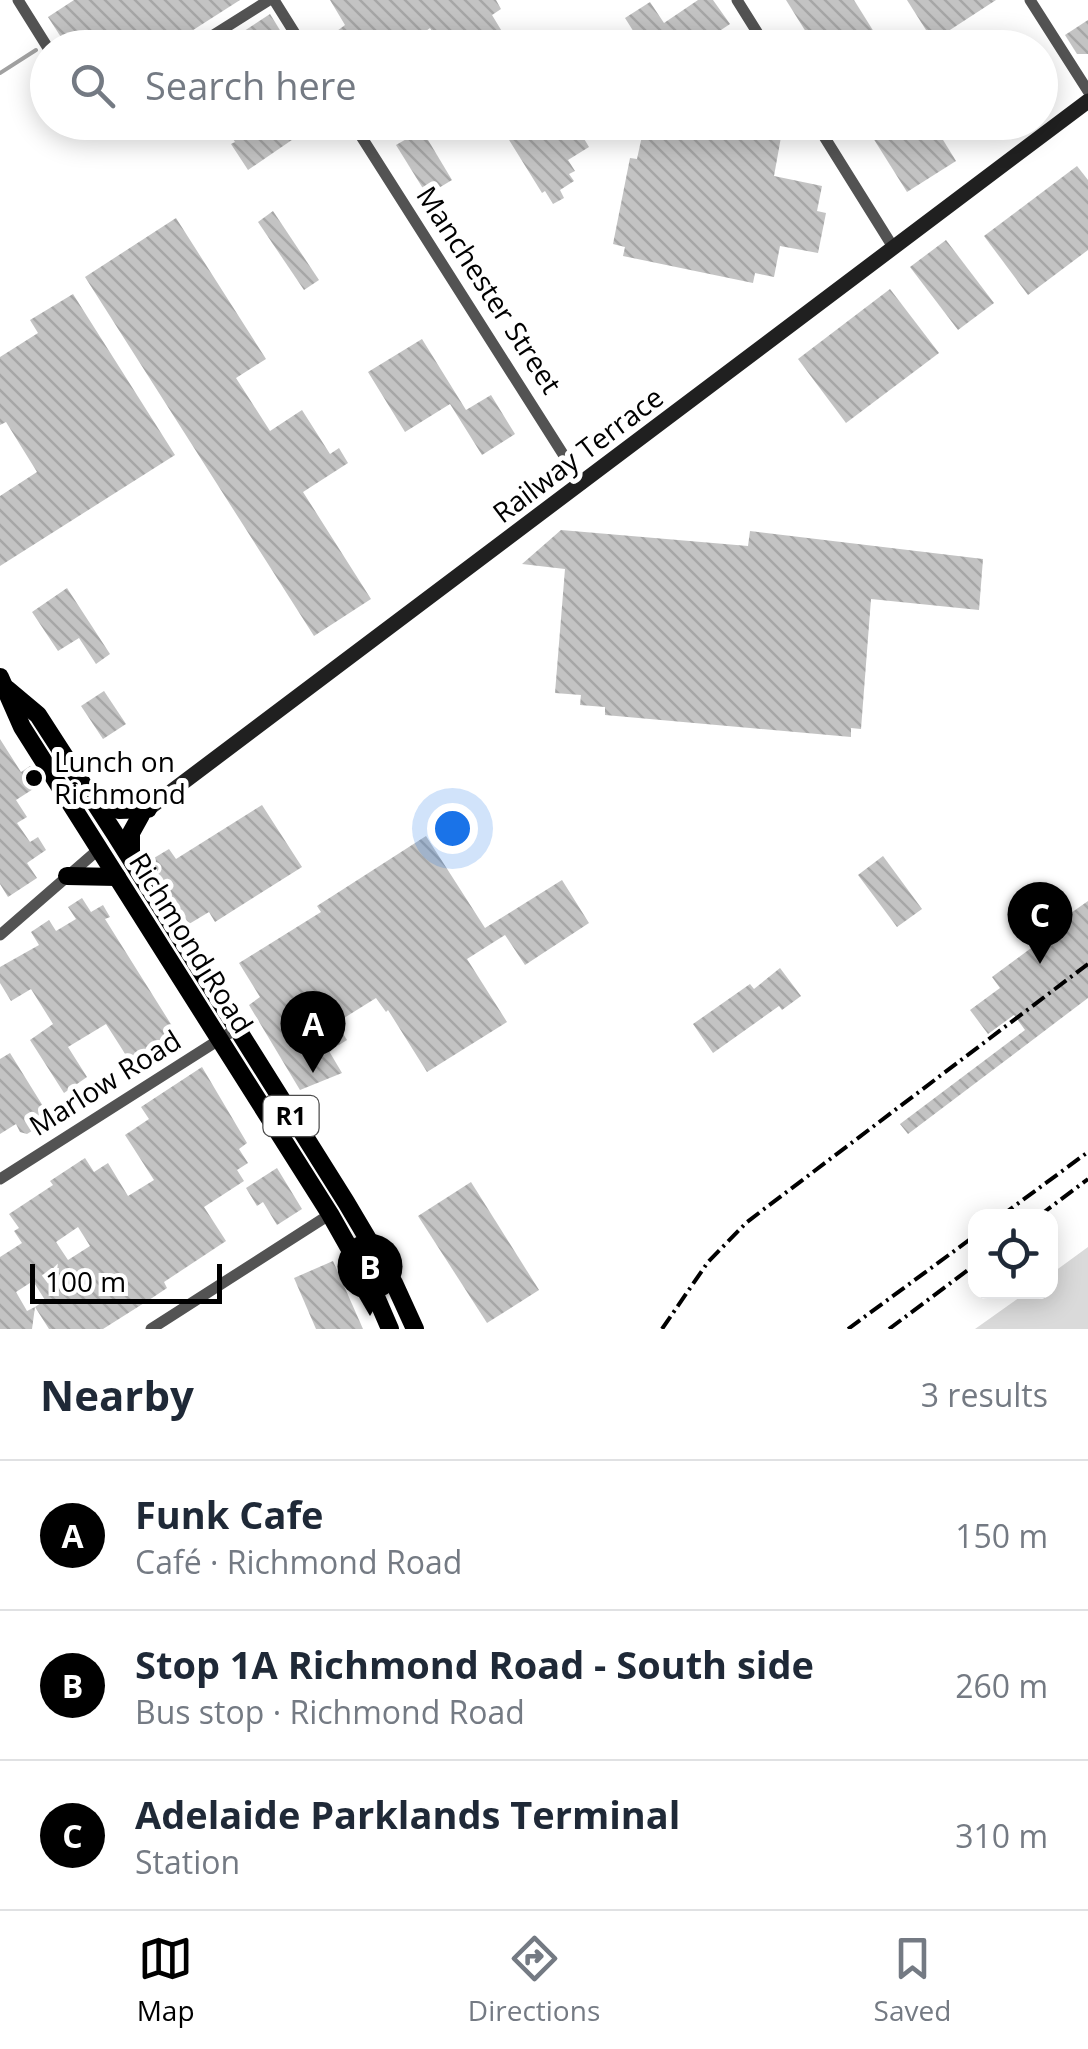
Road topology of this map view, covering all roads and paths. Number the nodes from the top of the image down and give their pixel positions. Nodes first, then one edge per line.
1 (18, 0) edge
2 (272, 0) edge
3 (737, 0) edge
4 (1030, 0) edge
5 (37, 30) edge
6 (223, 30) edge
7 (292, 30) edge
8 (756, 30) edge
9 (1049, 30) edge
10 (1058, 44) edge
11 (1088, 92) edge
12 (1088, 101) edge
13 (1058, 123) edge
14 (363, 140) edge
15 (826, 140) edge
16 (1036, 140) edge
17 (893, 247) junction
18 (582, 484) junction
19 (2, 686) edge
20 (92, 798) junction
21 (144, 812) junction
22 (115, 834) junction
23 (98, 849) junction
24 (132, 862) junction
25 (68, 876) junction
26 (116, 877) junction
27 (0, 935) edge
28 (228, 1035) junction
29 (0, 1179) edge
30 (346, 1202) junction
31 (330, 1214) junction
32 (151, 1329) edge
33 (390, 1329) edge
34 (415, 1329) edge

1 - 5 street
2 - 6 street
2 - 7 street
3 - 8 street
4 - 9 street
10 - 11 street
12 - 13 main road, Railway Terrace
14 - 18 street, Manchester Street
15 - 17 street
16 - 17 main road, Railway Terrace
17 - 18 main road, Railway Terrace
18 - 21 main road, Railway Terrace
19 - 20 main road, Richmond Road / R1
19 - 23 main road, Richmond Road / R1
20 - 21 main road
20 - 22 main road, Richmond Road / R1
21 - 22 main road, Railway Terrace
21 - 24 main road
22 - 23 main road, Railway Terrace
22 - 24 main road, Richmond Road / R1
23 - 25 street
23 - 26 main road, Richmond Road / R1
24 - 28 main road, Richmond Road / R1
25 - 26 main road
25 - 27 street
26 - 28 main road, Richmond Road / R1
28 - 29 street, Marlow Road
28 - 30 main road, Richmond Road / R1
28 - 31 main road, Richmond Road / R1
30 - 31 street
30 - 34 main road, Richmond Road / R1
31 - 32 street
31 - 33 main road, Richmond Road / R1

